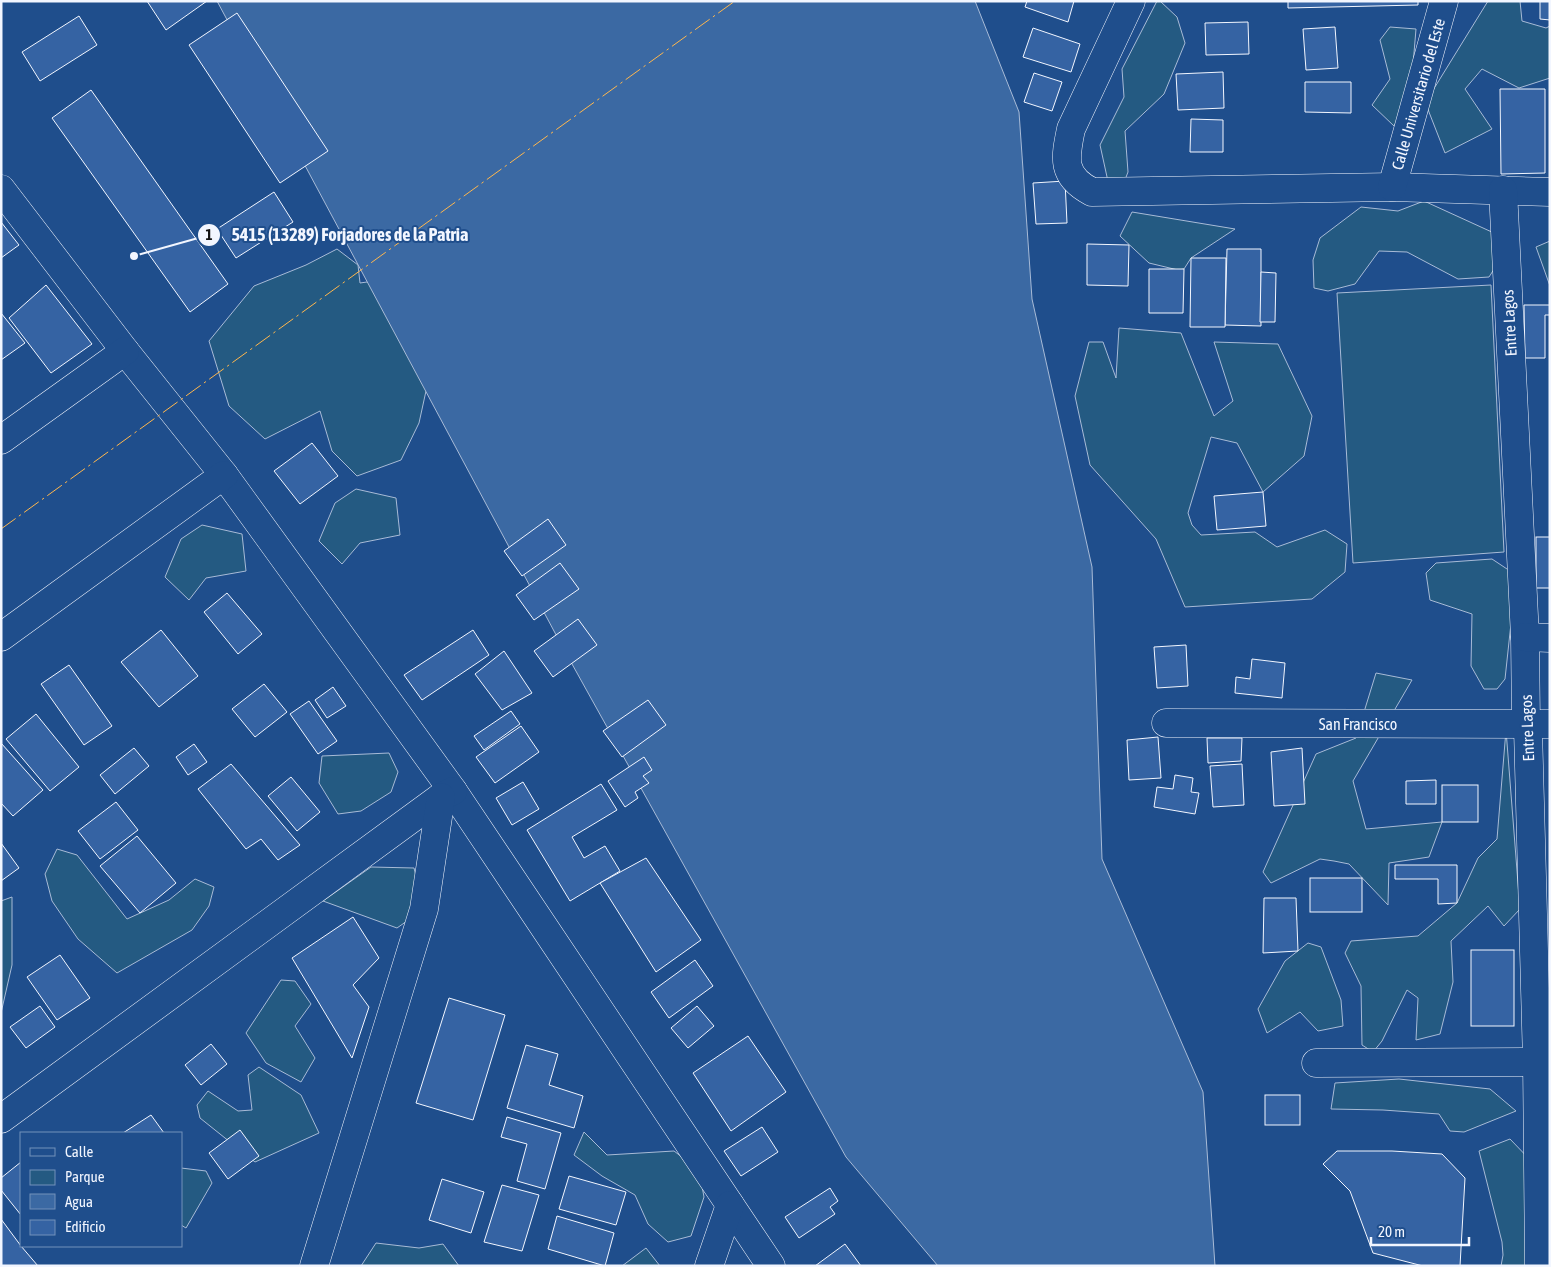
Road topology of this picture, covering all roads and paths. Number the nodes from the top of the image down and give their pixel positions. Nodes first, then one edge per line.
1 (1131, 1) edge
2 (1444, 1) edge
3 (1392, 187) junction
4 (1, 189) edge
5 (1503, 190) junction
6 (1550, 192) edge
7 (125, 351) junction
8 (1, 440) edge
9 (224, 475) junction
10 (1, 637) edge
11 (1537, 638) edge
12 (1166, 723) dead end
13 (1538, 724) edge
14 (447, 794) junction
15 (1543, 1062) edge
16 (1316, 1063) dead end
17 (1, 1119) edge
18 (730, 1205) junction
19 (314, 1266) edge
20 (709, 1266) edge
21 (771, 1266) edge
22 (1539, 1266) edge

1 - 3 street
2 - 3 street, Calle Universitario del Este
3 - 5 street
4 - 7 street
5 - 6 street
5 - 11 street, Entre Lagos
7 - 8 street
7 - 9 street
9 - 10 street
9 - 14 street
11 - 13 street, Entre Lagos
12 - 13 street, San Francisco
13 - 15 street, Entre Lagos
14 - 17 street
14 - 18 street
14 - 19 street
15 - 16 street
15 - 22 street, Entre Lagos
18 - 20 street
18 - 21 street

